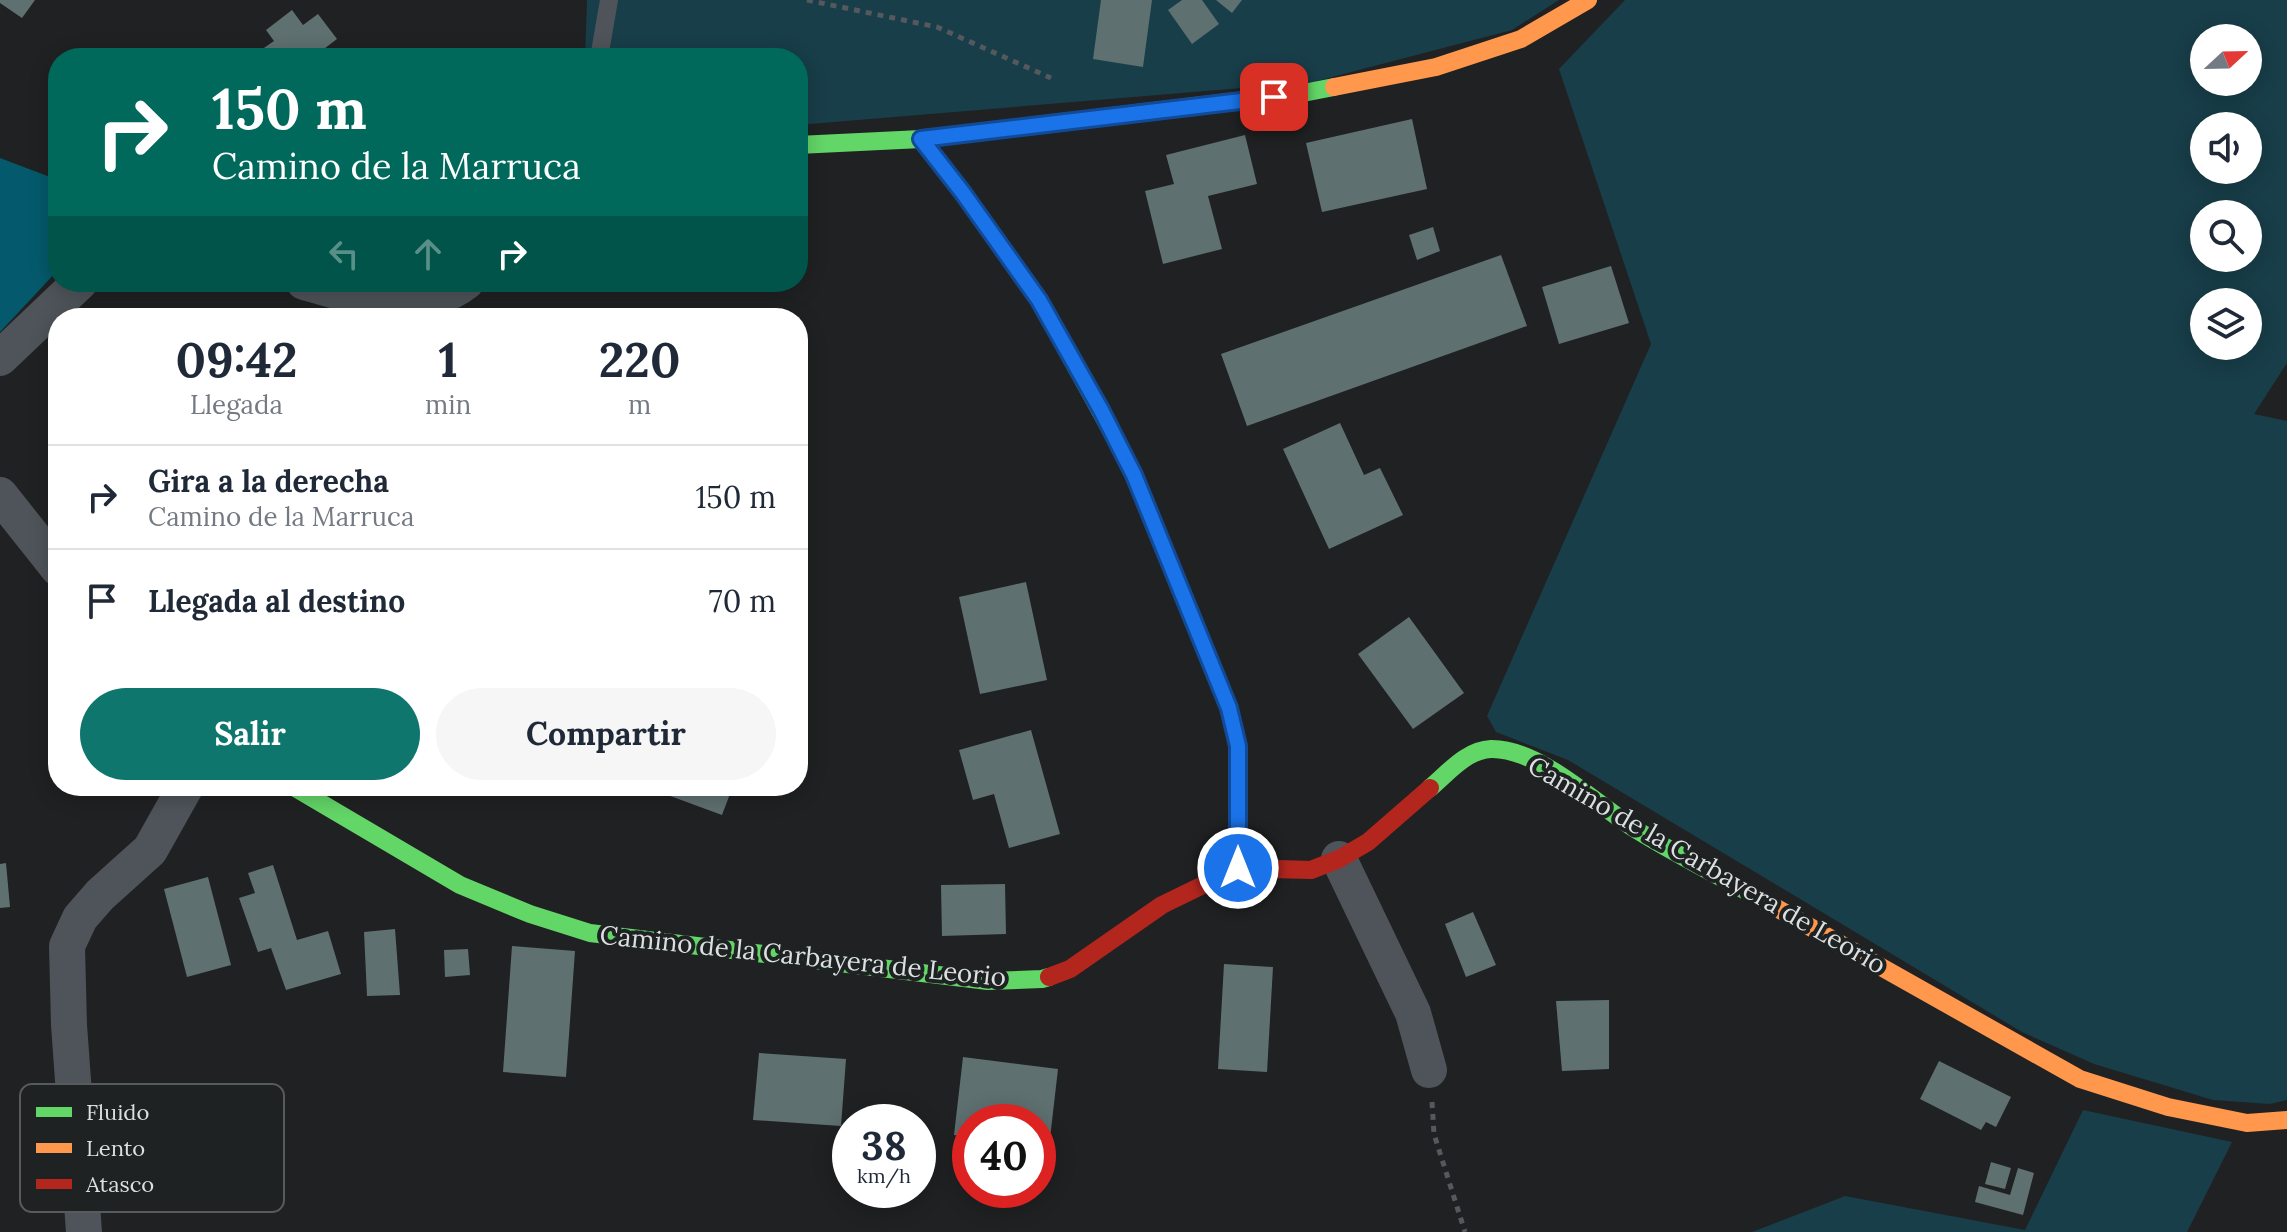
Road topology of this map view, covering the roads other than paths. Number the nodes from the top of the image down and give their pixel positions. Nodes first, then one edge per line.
1 (609, 0) edge
2 (1588, 0) edge
3 (601, 48) edge
4 (921, 139) junction
5 (808, 145) edge
6 (69, 292) edge
7 (338, 292) edge
8 (451, 292) edge
9 (53, 308) edge
10 (48, 312) edge
11 (0, 358) edge
12 (0, 495) edge
13 (48, 555) edge
14 (180, 796) edge
15 (309, 796) edge
16 (1339, 859) junction
17 (1238, 868) junction
18 (1429, 1070) road end
19 (73, 1084) edge
20 (2287, 1120) edge
21 (83, 1212) edge
22 (84, 1232) edge

1 - 3 lane
2 - 4 street
4 - 5 street
4 - 17 street
6 - 9 street
7 - 8 street
10 - 11 street
12 - 13 street
14 - 19 street
15 - 17 street, Camino de la Carbayera de Leorio
16 - 17 street, Camino de la Carbayera de Leorio
16 - 18 street
16 - 20 street, Camino de la Carbayera de Leorio
21 - 22 street

